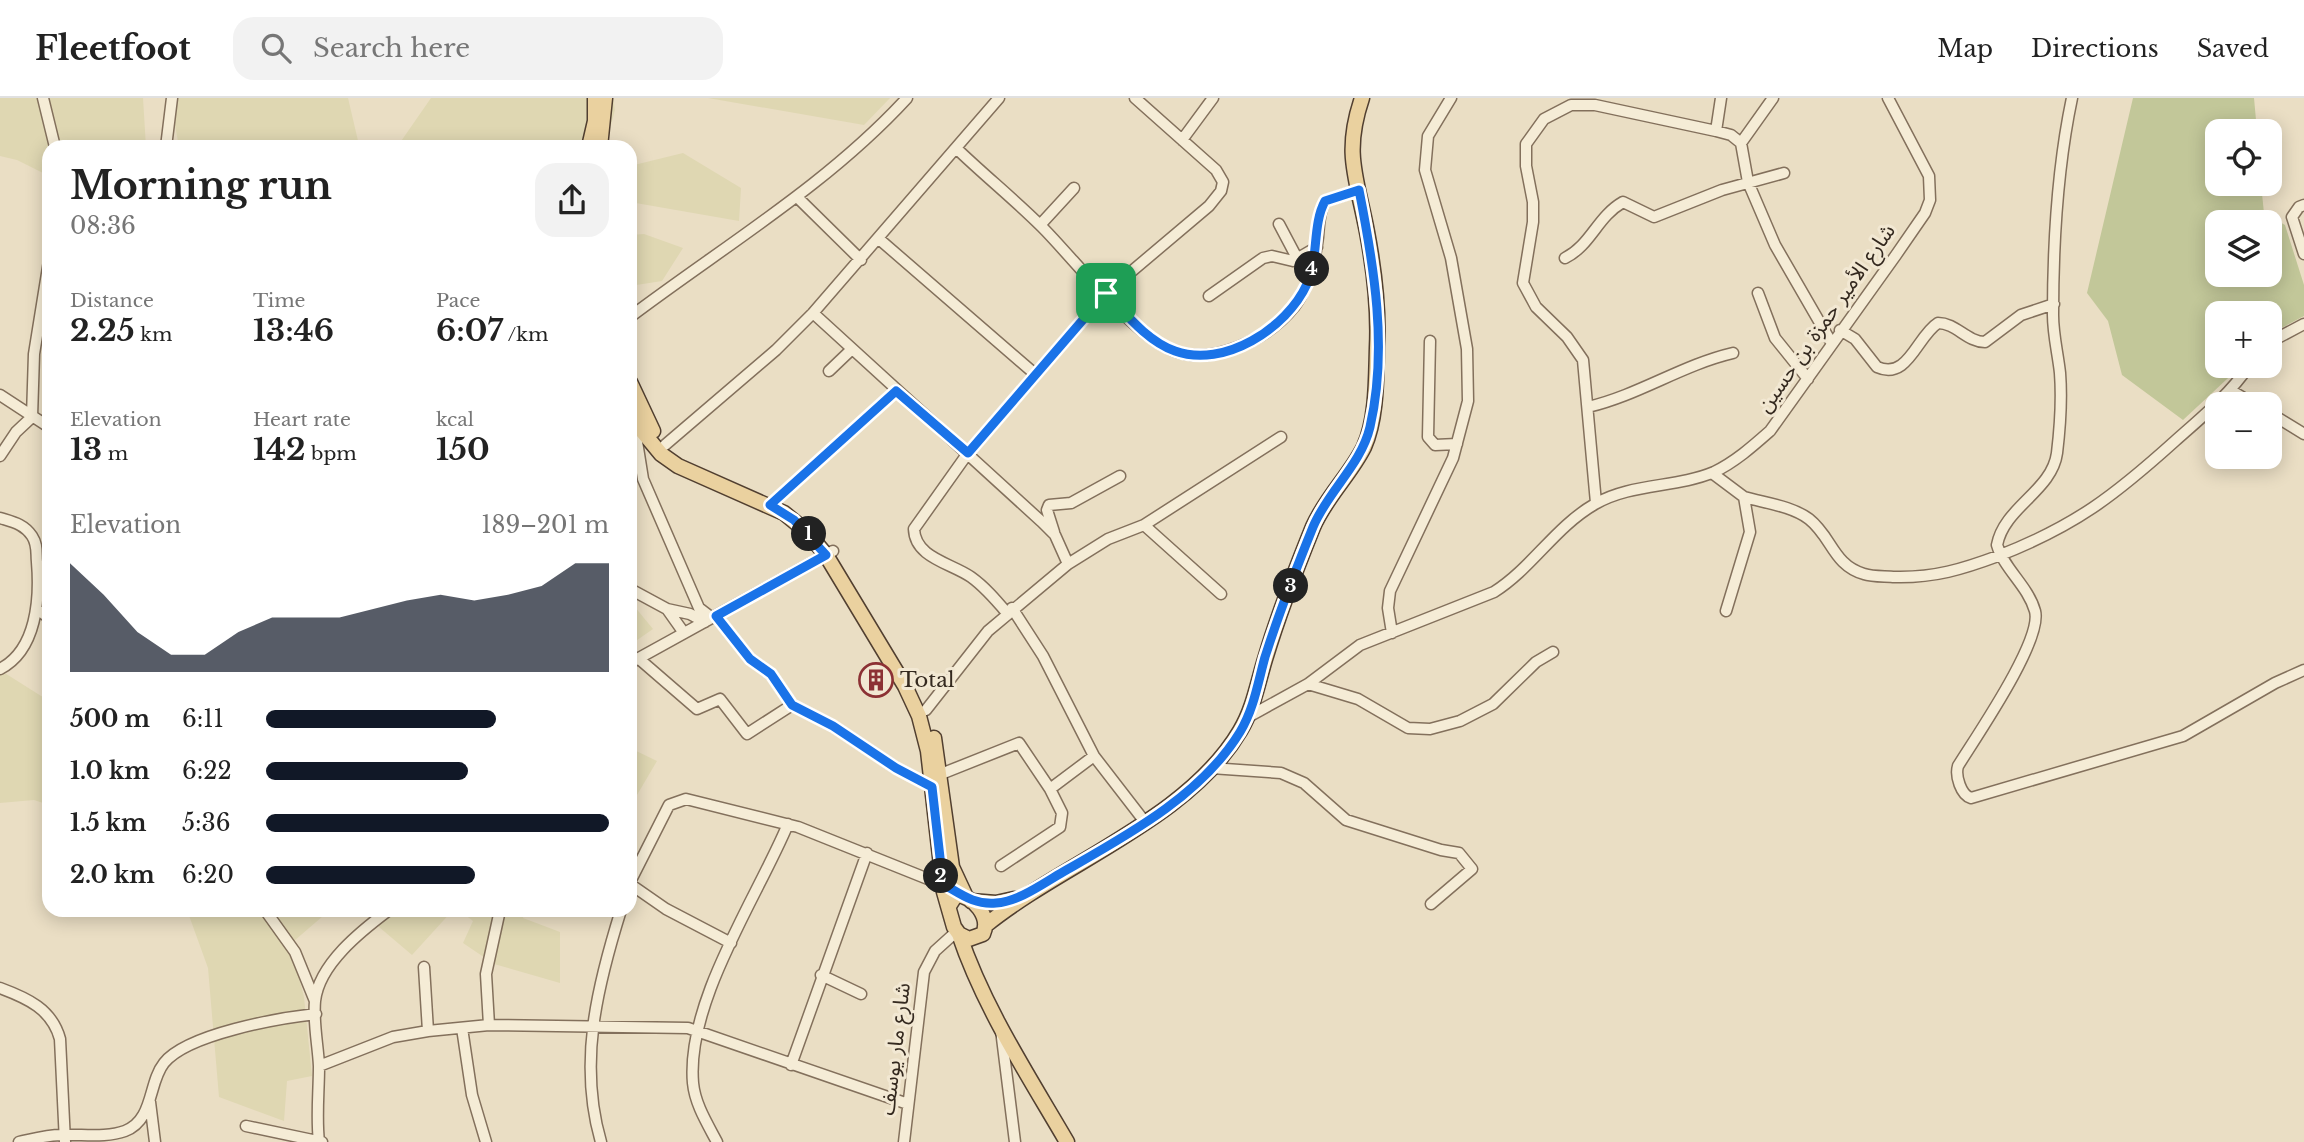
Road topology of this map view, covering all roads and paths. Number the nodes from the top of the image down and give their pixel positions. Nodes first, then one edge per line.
1 (43, 98) edge
2 (172, 98) edge
3 (595, 98) edge
4 (605, 98) edge
5 (907, 98) edge
6 (999, 98) edge
7 (1135, 98) edge
8 (1213, 98) edge
9 (1362, 98) edge
10 (1370, 98) edge
11 (1451, 98) edge
12 (1721, 98) edge
13 (1773, 98) edge
14 (1888, 98) edge
15 (2072, 98) edge
16 (1596, 102) edge
17 (1716, 131) junction
18 (53, 140) edge
19 (167, 140) edge
20 (591, 140) edge
21 (601, 140) edge
22 (1182, 140) junction
23 (1741, 143) junction
24 (956, 148) junction
25 (1784, 173) dead end
26 (1748, 182) junction
27 (1358, 186) junction
28 (1074, 188) dead end
29 (797, 197) junction
30 (2304, 205) edge
31 (1279, 224) dead end
32 (1040, 225) junction
33 (879, 239) junction
34 (1317, 247) junction
35 (2304, 254) edge
36 (1297, 258) junction
37 (1565, 258) dead end
38 (861, 260) junction
39 (1106, 293) junction
40 (1758, 293) dead end
41 (1209, 296) dead end
42 (42, 304) edge
43 (2054, 304) junction
44 (637, 312) edge
45 (813, 313) junction
46 (2304, 324) edge
47 (1840, 330) junction
48 (2282, 336) edge
49 (1430, 341) dead end
50 (1831, 342) junction
51 (851, 350) junction
52 (1732, 353) dead end
53 (829, 371) dead end
54 (1035, 374) junction
55 (2241, 378) edge
56 (1808, 379) junction
57 (896, 391) junction
58 (2232, 391) joint
59 (0, 394) edge
60 (637, 397) edge
61 (1588, 407) junction
62 (32, 417) junction
63 (637, 417) edge
64 (2282, 420) edge
65 (42, 423) edge
66 (2304, 434) edge
67 (1281, 437) dead end
68 (637, 443) edge
69 (1457, 444) junction
70 (659, 446) junction
71 (968, 453) junction
72 (0, 456) edge
73 (639, 456) junction
74 (1712, 473) junction
75 (1119, 476) dead end
76 (1744, 497) junction
77 (772, 503) junction
78 (1596, 503) junction
79 (2, 519) edge
80 (1144, 525) junction
81 (1055, 535) junction
82 (830, 553) junction
83 (2000, 555) junction
84 (1068, 564) junction
85 (637, 593) edge
86 (1222, 593) dead end
87 (37, 609) junction
88 (667, 609) junction
89 (1009, 611) junction
90 (1726, 611) dead end
91 (42, 613) edge
92 (711, 619) junction
93 (1392, 632) junction
94 (684, 633) junction
95 (1553, 652) dead end
96 (637, 659) edge
97 (637, 663) edge
98 (0, 669) edge
99 (2304, 670) edge
100 (1308, 684) junction
101 (792, 705) junction
102 (926, 710) junction
103 (1248, 717) junction
104 (1094, 756) junction
105 (1211, 768) junction
106 (941, 774) junction
107 (932, 787) junction
108 (1050, 789) junction
109 (1145, 822) junction
110 (788, 824) junction
111 (867, 853) junction
112 (1001, 866) dead end
113 (637, 869) edge
114 (943, 884) junction
115 (637, 888) edge
116 (1022, 896) junction
117 (966, 897) junction
118 (1431, 905) dead end
119 (949, 906) junction
120 (270, 917) edge
121 (381, 917) edge
122 (498, 917) edge
123 (619, 917) edge
124 (986, 925) junction
125 (958, 933) junction
126 (975, 939) junction
127 (731, 943) junction
128 (424, 967) dead end
129 (821, 975) junction
130 (0, 988) edge
131 (861, 994) dead end
132 (315, 1002) junction
133 (316, 1014) junction
134 (489, 1025) junction
135 (591, 1026) junction
136 (462, 1028) junction
137 (1002, 1028) junction
138 (696, 1030) junction
139 (428, 1031) junction
140 (791, 1065) junction
141 (319, 1066) junction
142 (1026, 1074) junction
143 (1007, 1081) junction
144 (150, 1102) junction
145 (908, 1104) junction
146 (246, 1126) dead end
147 (65, 1138) edge
148 (316, 1139) edge
149 (19, 1142) edge
150 (155, 1142) edge
151 (486, 1142) edge
152 (601, 1142) edge
153 (716, 1142) edge
154 (904, 1142) edge
155 (1015, 1142) edge
156 (1068, 1142) edge
157 (1076, 1142) edge

1 - 18 street
2 - 19 street
3 - 20 main road
4 - 21 main road
5 - 29 street
6 - 24 street
7 - 22 street
8 - 22 street
9 - 27 main road
10 - 27 main road
11 - 69 street
12 - 17 street
13 - 23 street
14 - 47 street, شارع الأمير حمزة بن حسين
15 - 43 street
16 - 17 street
16 - 61 street
17 - 23 street
22 - 39 street
23 - 26 street
24 - 32 street
24 - 33 street
25 - 26 street
26 - 37 street
26 - 50 street
27 - 34 street
27 - 103 main road
28 - 32 street
29 - 38 street
29 - 44 street
30 - 35 street
31 - 36 street
32 - 39 street
33 - 38 street
33 - 54 street
34 - 36 street
34 - 39 street
36 - 41 street
38 - 45 street
39 - 54 street
40 - 56 street
42 - 62 street
43 - 47 street
43 - 83 street
45 - 51 street
45 - 70 street
46 - 48 street
47 - 50 street, شارع الأمير حمزة بن حسين
49 - 69 street
50 - 56 street, شارع الأمير حمزة بن حسين
51 - 53 street
51 - 57 street
52 - 61 street
54 - 71 street
55 - 58 street
56 - 74 street, شارع الأمير حمزة بن حسين
57 - 71 street
57 - 77 street
58 - 83 street
59 - 62 street
60 - 70 main road
61 - 78 street
62 - 65 street
62 - 72 street
63 - 70 main road
64 - 66 street
67 - 80 street
68 - 73 street
69 - 93 street
70 - 73 street
70 - 77 main road
71 - 81 street
71 - 89 street
73 - 92 street
74 - 76 street
74 - 78 street, شارع الأمير حمزة بن حسين
75 - 81 street
76 - 83 street
76 - 90 street
77 - 82 main road
78 - 93 street, شارع الأمير حمزة بن حسين
79 - 87 street
80 - 84 street
80 - 86 street
81 - 84 street
82 - 92 street
82 - 102 main road
82 - 107 main road
83 - 99 street
84 - 89 street
85 - 88 street
87 - 91 street
87 - 98 street
88 - 92 street
88 - 94 street
89 - 102 street
89 - 104 street
92 - 94 street
92 - 101 street
93 - 100 street, شارع الأمير حمزة بن حسين
94 - 96 street
95 - 100 street
97 - 101 street
100 - 103 street, شارع الأمير حمزة بن حسين
101 - 107 street
102 - 106 main road
103 - 105 main road
104 - 108 street
104 - 109 street
105 - 109 main road
105 - 118 street
106 - 108 street
106 - 117 main road
107 - 114 main road
108 - 112 street
109 - 116 main road
110 - 111 street
110 - 113 street
110 - 127 street
111 - 114 street
111 - 129 street
114 - 117 street
114 - 119 main road
115 - 127 street
116 - 117 main road
116 - 124 main road
117 - 119 main road
117 - 124 main road
119 - 125 main road
120 - 132 street
121 - 132 street
122 - 134 street
123 - 135 street
124 - 126 main road
125 - 126 main road
125 - 137 main road
125 - 145 street, شارع مار يوسف
126 - 157 main road
127 - 138 street
128 - 139 street
129 - 131 street
129 - 140 street
130 - 147 street
132 - 133 street
133 - 141 street
133 - 144 street
134 - 135 street
134 - 136 street
135 - 138 street
135 - 152 street
136 - 139 street
136 - 151 street
137 - 142 main road
137 - 143 street
138 - 140 street
138 - 153 street
139 - 141 street
140 - 145 street
141 - 148 street
142 - 143 street
142 - 156 main road
143 - 155 street
144 - 147 street
144 - 150 street
145 - 154 street, شارع مار يوسف
146 - 148 street
147 - 149 street

